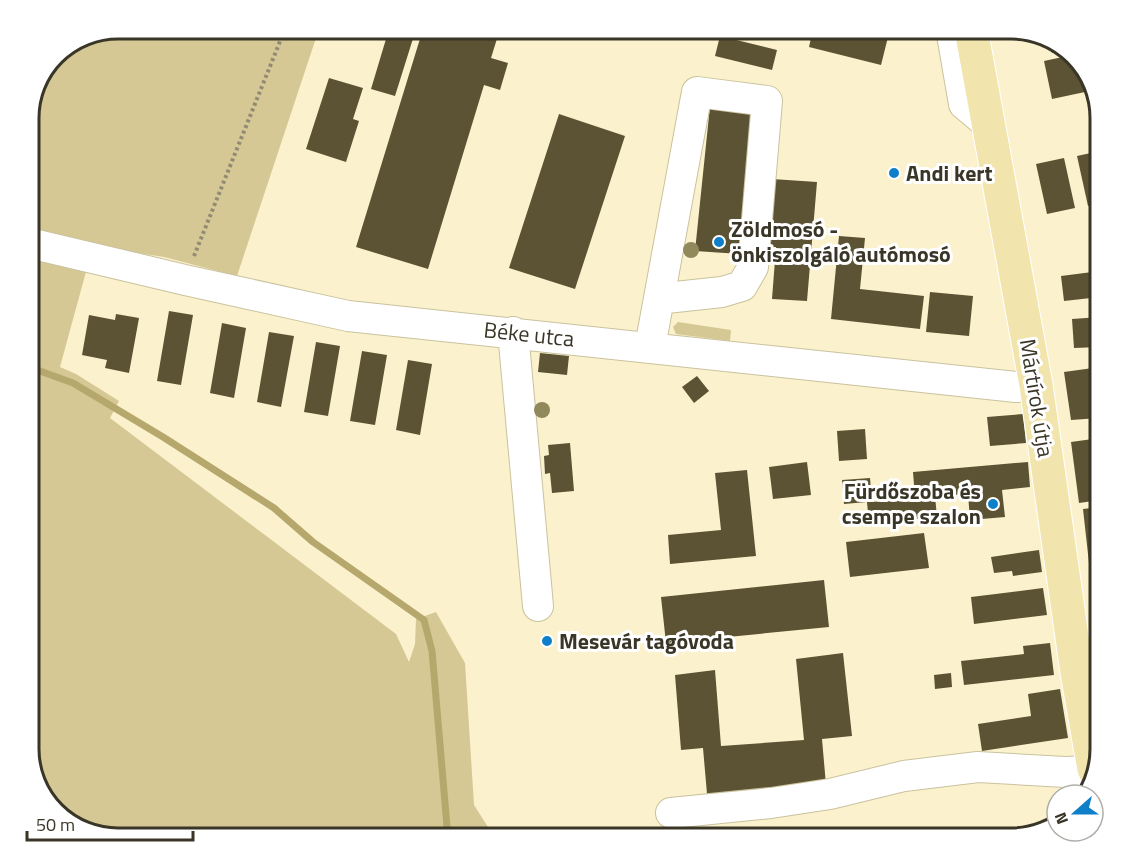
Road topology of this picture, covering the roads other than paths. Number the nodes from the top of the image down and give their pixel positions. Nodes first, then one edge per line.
1 (953, 39) edge
2 (973, 39) edge
3 (989, 124) junction
4 (39, 245) edge
5 (658, 304) junction
6 (513, 332) junction
7 (650, 347) junction
8 (1036, 385) junction
9 (538, 606) dead end
10 (1090, 746) edge
11 (1087, 771) edge
12 (671, 813) dead end

1 - 3 street
2 - 3 main road, Mártírok útja
3 - 8 main road, Mártírok útja
4 - 6 street, Béke utca
5 - 5 street
5 - 7 street
6 - 7 street, Béke utca
6 - 9 street
7 - 8 street, Béke utca
8 - 10 main road, Mártírok útja
11 - 12 street

